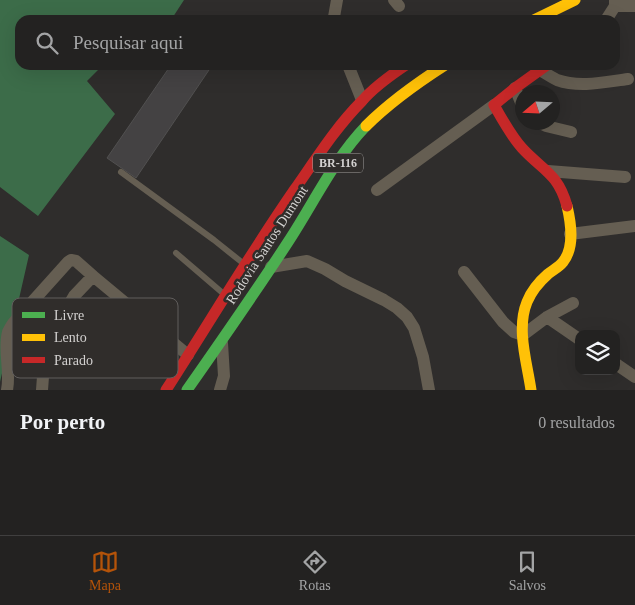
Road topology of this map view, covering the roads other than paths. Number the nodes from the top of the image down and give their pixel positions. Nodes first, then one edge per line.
1 (338, 0) edge
2 (575, 0) edge
3 (615, 3) edge
4 (635, 6) edge
5 (334, 15) edge
6 (544, 15) edge
7 (609, 15) edge
8 (350, 70) edge
9 (398, 70) edge
10 (437, 70) edge
11 (540, 70) edge
12 (547, 70) edge
13 (628, 79) dead end
14 (519, 85) edge
15 (515, 88) edge
16 (362, 100) junction
17 (494, 105) junction
18 (560, 129) edge
19 (571, 132) dead end
20 (548, 171) junction
21 (121, 172) dead end
22 (625, 177) dead end
23 (377, 190) dead end
24 (635, 226) edge
25 (570, 234) junction
26 (176, 253) dead end
27 (245, 264) junction
28 (271, 267) junction
29 (464, 272) dead end
30 (93, 276) junction
31 (260, 286) junction
32 (226, 296) junction
33 (36, 298) edge
34 (73, 298) edge
35 (119, 298) edge
36 (573, 303) dead end
37 (547, 317) junction
38 (12, 326) edge
39 (523, 335) junction
40 (575, 336) edge
41 (178, 347) edge
42 (188, 355) junction
43 (620, 367) edge
44 (178, 371) edge
45 (174, 378) edge
46 (635, 378) edge
47 (7, 390) edge
48 (166, 390) edge
49 (187, 390) edge
50 (220, 390) edge
51 (429, 390) edge
52 (531, 390) edge

1 - 5 street
2 - 6 main road
3 - 4 street
3 - 7 street
8 - 16 street
9 - 16 main road
10 - 28 main road, Rodovia Santos Dumont / BR-116
11 - 14 main road
12 - 13 street
15 - 17 main road
16 - 27 main road
17 - 20 main road
17 - 23 street
18 - 19 street
20 - 22 street
20 - 25 main road
21 - 27 lane
24 - 25 street
25 - 39 main road
26 - 32 lane
27 - 32 main road
28 - 31 main road, Rodovia Santos Dumont / BR-116
28 - 51 street
29 - 39 street
30 - 33 street
30 - 34 street
30 - 35 street
31 - 49 main road, Rodovia Santos Dumont / BR-116
31 - 50 street
32 - 42 main road
36 - 37 street
37 - 39 street
37 - 40 street
38 - 47 street
39 - 52 main road
41 - 42 street
42 - 44 main road
43 - 46 street
45 - 48 main road

